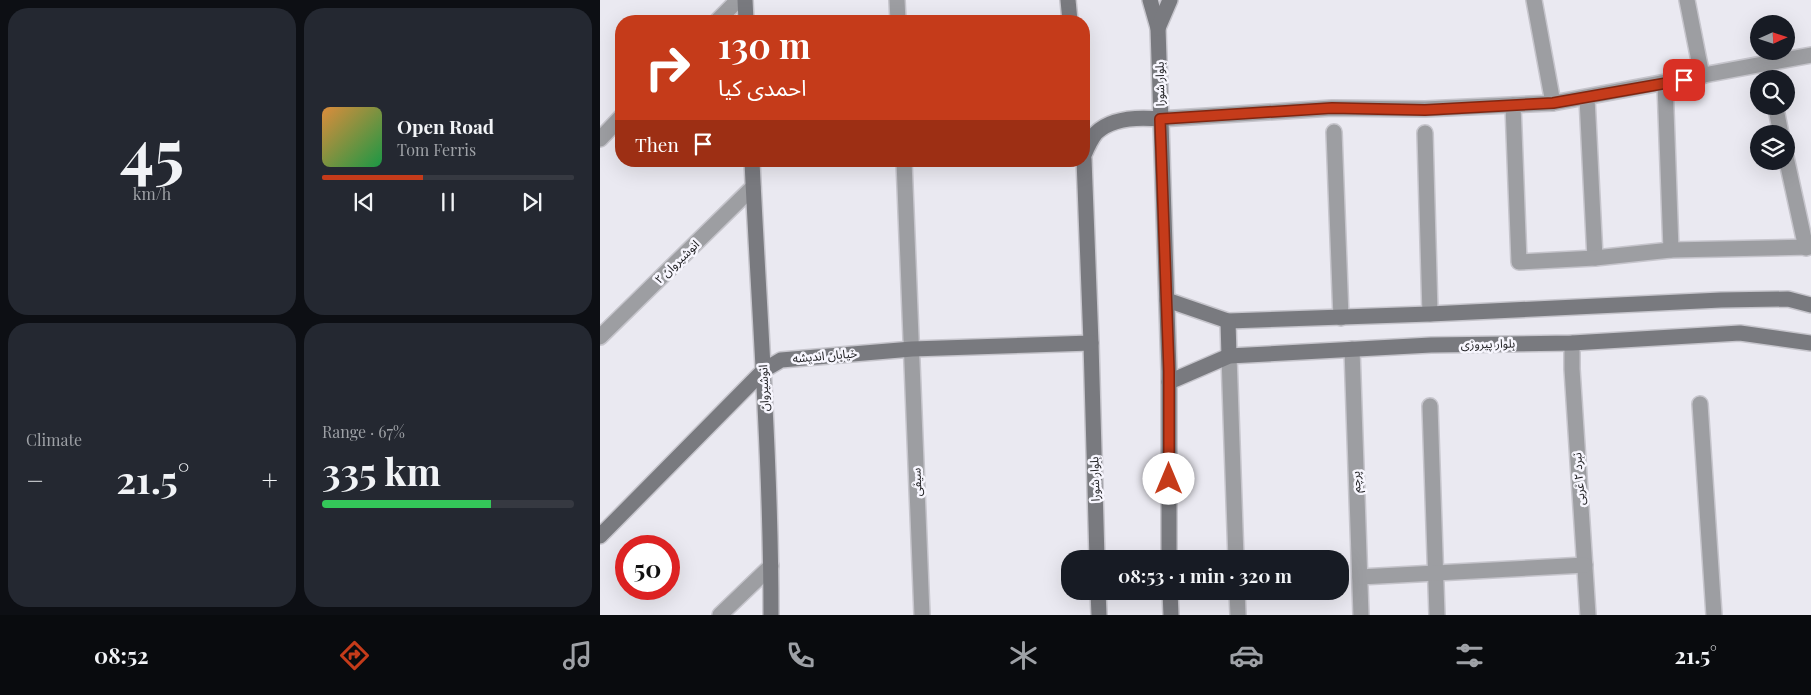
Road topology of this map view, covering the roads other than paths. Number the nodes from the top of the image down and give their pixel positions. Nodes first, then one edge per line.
1 (738, 0) edge
2 (745, 0) edge
3 (898, 0) edge
4 (1068, 0) edge
5 (1150, 0) edge
6 (1170, 0) edge
7 (1534, 0) edge
8 (1687, 0) edge
9 (723, 15) edge
10 (746, 15) edge
11 (898, 15) edge
12 (1069, 15) edge
13 (1158, 28) junction
14 (1811, 54) edge
15 (1702, 76) junction
16 (1665, 83) junction
17 (1587, 98) junction
18 (1553, 103) junction
19 (1513, 105) junction
20 (1160, 119) junction
21 (615, 123) edge
22 (1334, 132) dead end
23 (1425, 133) dead end
24 (600, 139) edge
25 (1090, 144) edge
26 (752, 167) edge
27 (904, 167) edge
28 (1084, 167) edge
29 (1790, 170) edge
30 (753, 187) junction
31 (1809, 247) edge
32 (1671, 250) junction
33 (1595, 258) junction
34 (1167, 300) junction
35 (1811, 305) edge
36 (1430, 314) junction
37 (1341, 318) junction
38 (1228, 321) junction
39 (600, 337) edge
40 (1091, 343) junction
41 (1572, 343) junction
42 (1811, 344) edge
43 (912, 349) junction
44 (1352, 349) junction
45 (1229, 356) junction
46 (764, 370) junction
47 (1169, 382) junction
48 (1700, 404) dead end
49 (1430, 406) dead end
50 (601, 532) edge
51 (1097, 550) edge
52 (1169, 550) edge
53 (1236, 550) edge
54 (1585, 565) junction
55 (771, 566) junction
56 (1436, 573) junction
57 (1360, 577) junction
58 (1098, 600) edge
59 (1170, 600) edge
60 (1237, 600) edge
61 (720, 615) edge
62 (771, 615) edge
63 (922, 615) edge
64 (1099, 615) edge
65 (1170, 615) edge
66 (1238, 615) edge
67 (1361, 615) edge
68 (1437, 615) edge
69 (1588, 615) edge
70 (1714, 615) edge

1 - 9 street
2 - 10 street
3 - 11 street
4 - 12 street
5 - 13 street, بلوار شورا
6 - 13 street
7 - 18 street
8 - 15 street
13 - 20 street, بلوار شورا
14 - 15 street
15 - 16 street
16 - 17 street
16 - 32 street
17 - 18 street
17 - 33 street
18 - 19 street
19 - 20 street
19 - 33 street
20 - 25 street
20 - 34 street, بلوار شورا
21 - 24 street
22 - 37 street
23 - 36 street
26 - 30 street, انوشیروان
27 - 43 street, سیفی
28 - 40 street, بلوار شورا
29 - 31 street
30 - 39 street, انوشیروان ۲
30 - 46 street, انوشیروان
31 - 32 street
32 - 33 street
34 - 38 street
34 - 47 street, بلوار شورا
35 - 36 street
36 - 37 street
37 - 38 street
38 - 45 street
40 - 43 street, خیابان اندیشه
40 - 51 street, بلوار شورا
41 - 42 street, بلوار پیروزی
41 - 44 street, بلوار پیروزی
41 - 54 street, نبرد ۲ غربی
43 - 46 street, خیابان اندیشه
43 - 63 street, سیفی
44 - 45 street, بلوار پیروزی
44 - 57 street, پرچم
45 - 47 street, بلوار پیروزی
45 - 53 street
46 - 50 street, خیابان اندیشه
46 - 55 street, انوشیروان
47 - 52 street, بلوار شورا
48 - 70 street
49 - 56 street
54 - 56 street
54 - 69 street, نبرد ۲ غربی
55 - 61 street
55 - 62 street, انوشیروان
56 - 57 street
56 - 68 street
57 - 67 street, پرچم
58 - 64 street
59 - 65 street
60 - 66 street

